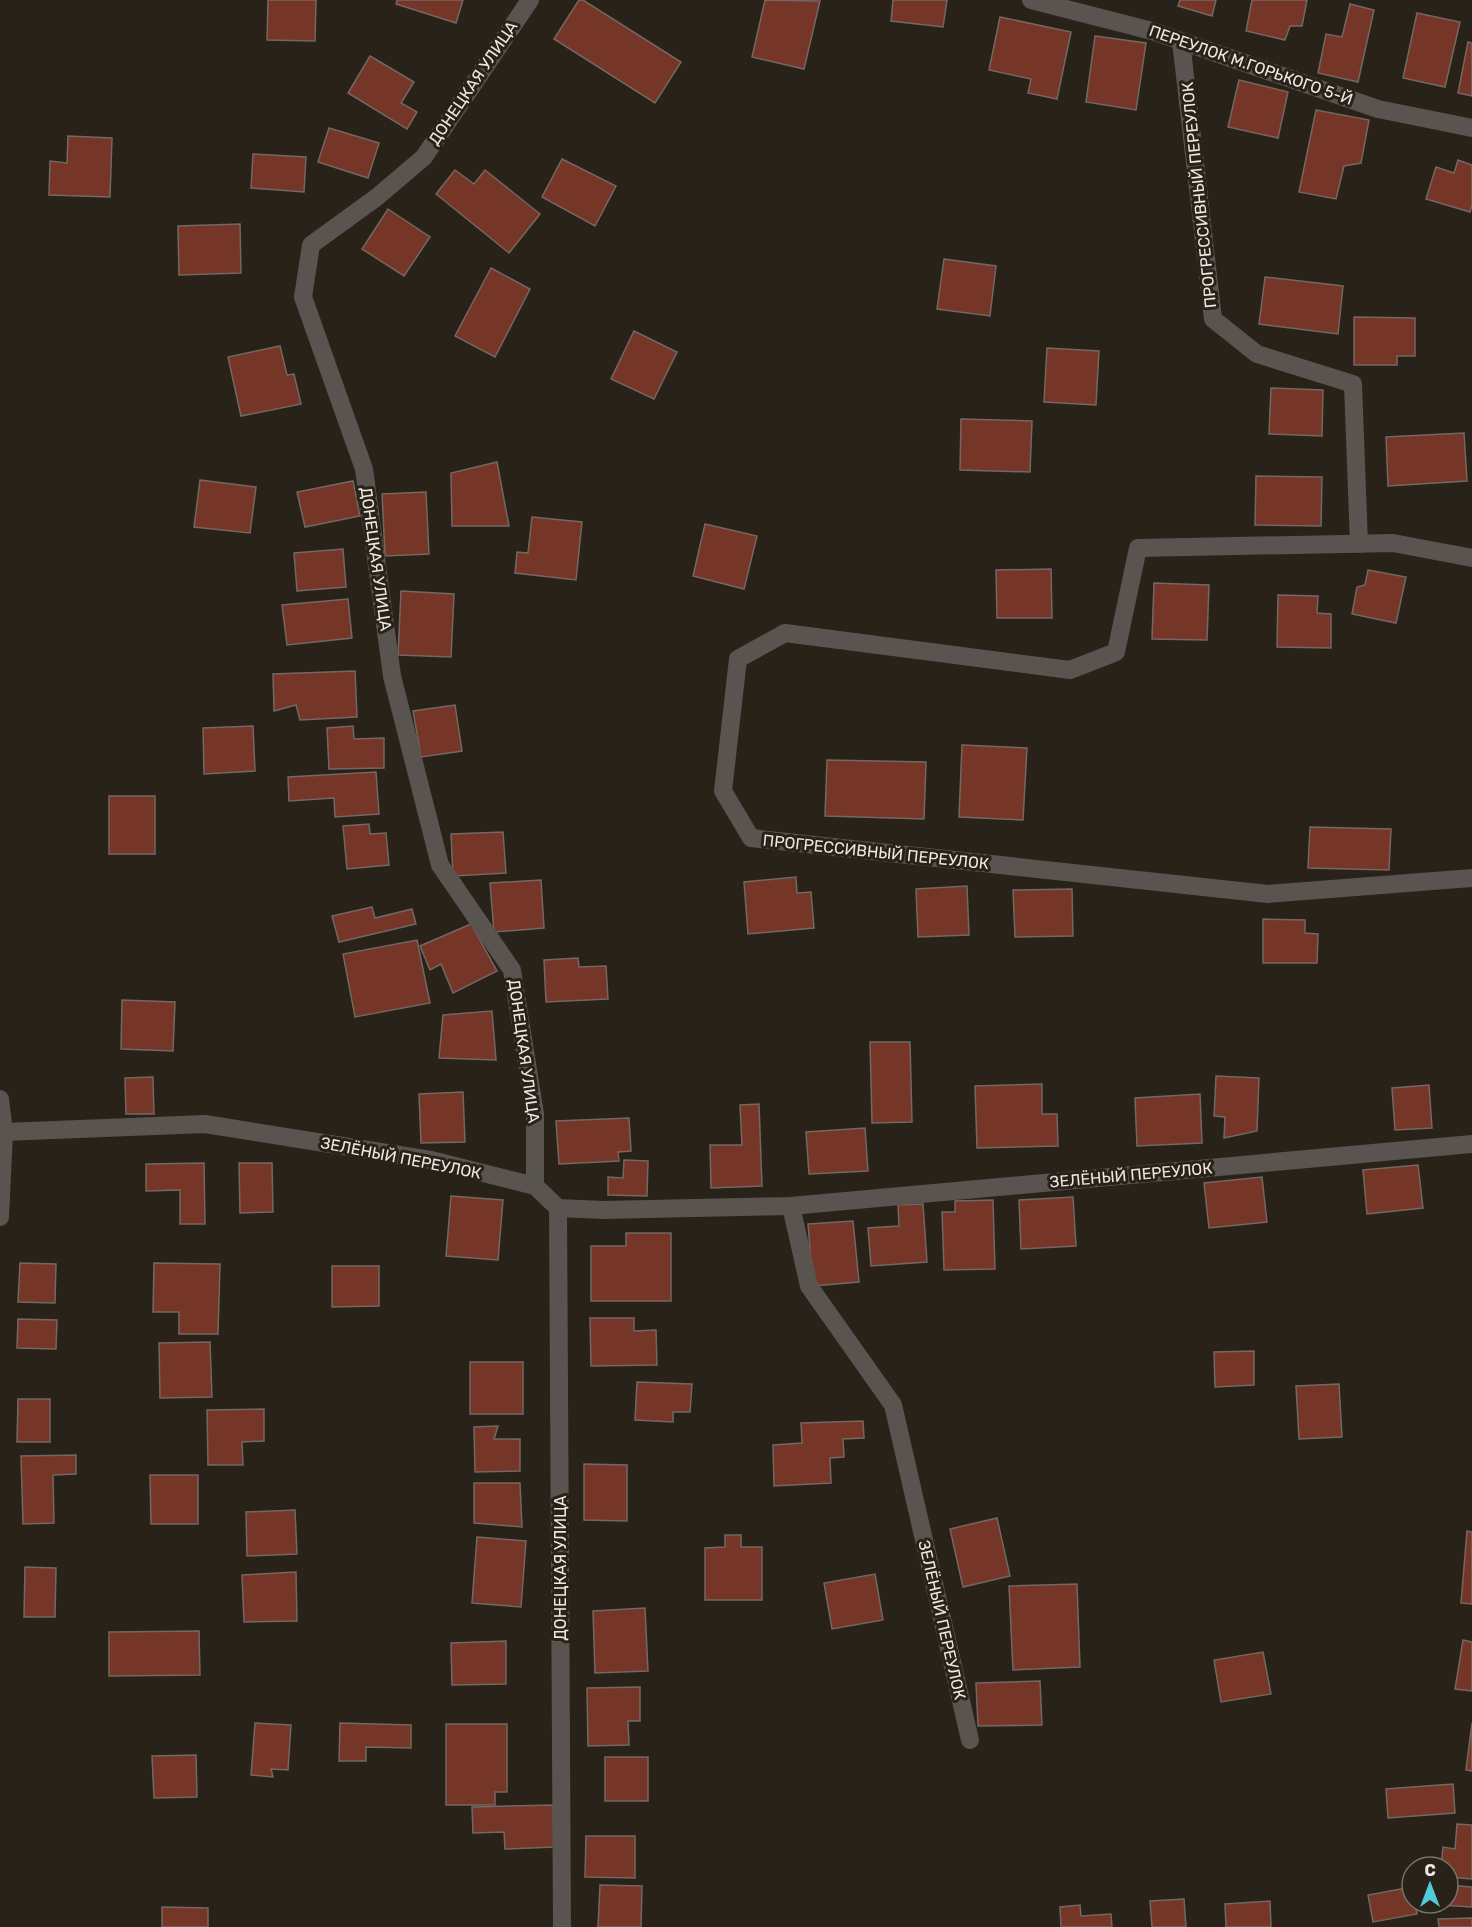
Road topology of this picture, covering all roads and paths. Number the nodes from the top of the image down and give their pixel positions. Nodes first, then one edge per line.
1 (530, 0) edge
2 (1031, 0) edge
3 (1181, 41) junction
4 (1472, 128) edge
5 (1359, 544) junction
6 (1472, 558) edge
7 (1472, 878) edge
8 (0, 1099) edge
9 (4, 1132) junction
10 (1472, 1144) edge
11 (535, 1186) junction
12 (790, 1206) junction
13 (558, 1208) junction
14 (0, 1217) edge
15 (970, 1740) dead end
16 (562, 1927) edge

1 - 11 street, ДОНЕЦКАЯ УЛИЦА
2 - 3 street, ПЕРЕУЛОК М.ГОРЬКОГО 5-Й
3 - 4 street, ПЕРЕУЛОК М.ГОРЬКОГО 5-Й
3 - 5 street, ПРОГРЕССИВНЫЙ ПЕРЕУЛОК
5 - 6 street, ПРОГРЕССИВНЫЙ ПЕРЕУЛОК
5 - 7 street, ПРОГРЕССИВНЫЙ ПЕРЕУЛОК
8 - 9 street
9 - 11 street, ЗЕЛЁНЫЙ ПЕРЕУЛОК
9 - 14 street
10 - 12 street, ЗЕЛЁНЫЙ ПЕРЕУЛОК
11 - 13 street, ЗЕЛЁНЫЙ ПЕРЕУЛОК
12 - 13 street, ЗЕЛЁНЫЙ ПЕРЕУЛОК
12 - 15 street, ЗЕЛЁНЫЙ ПЕРЕУЛОК
13 - 16 street, ДОНЕЦКАЯ УЛИЦА

